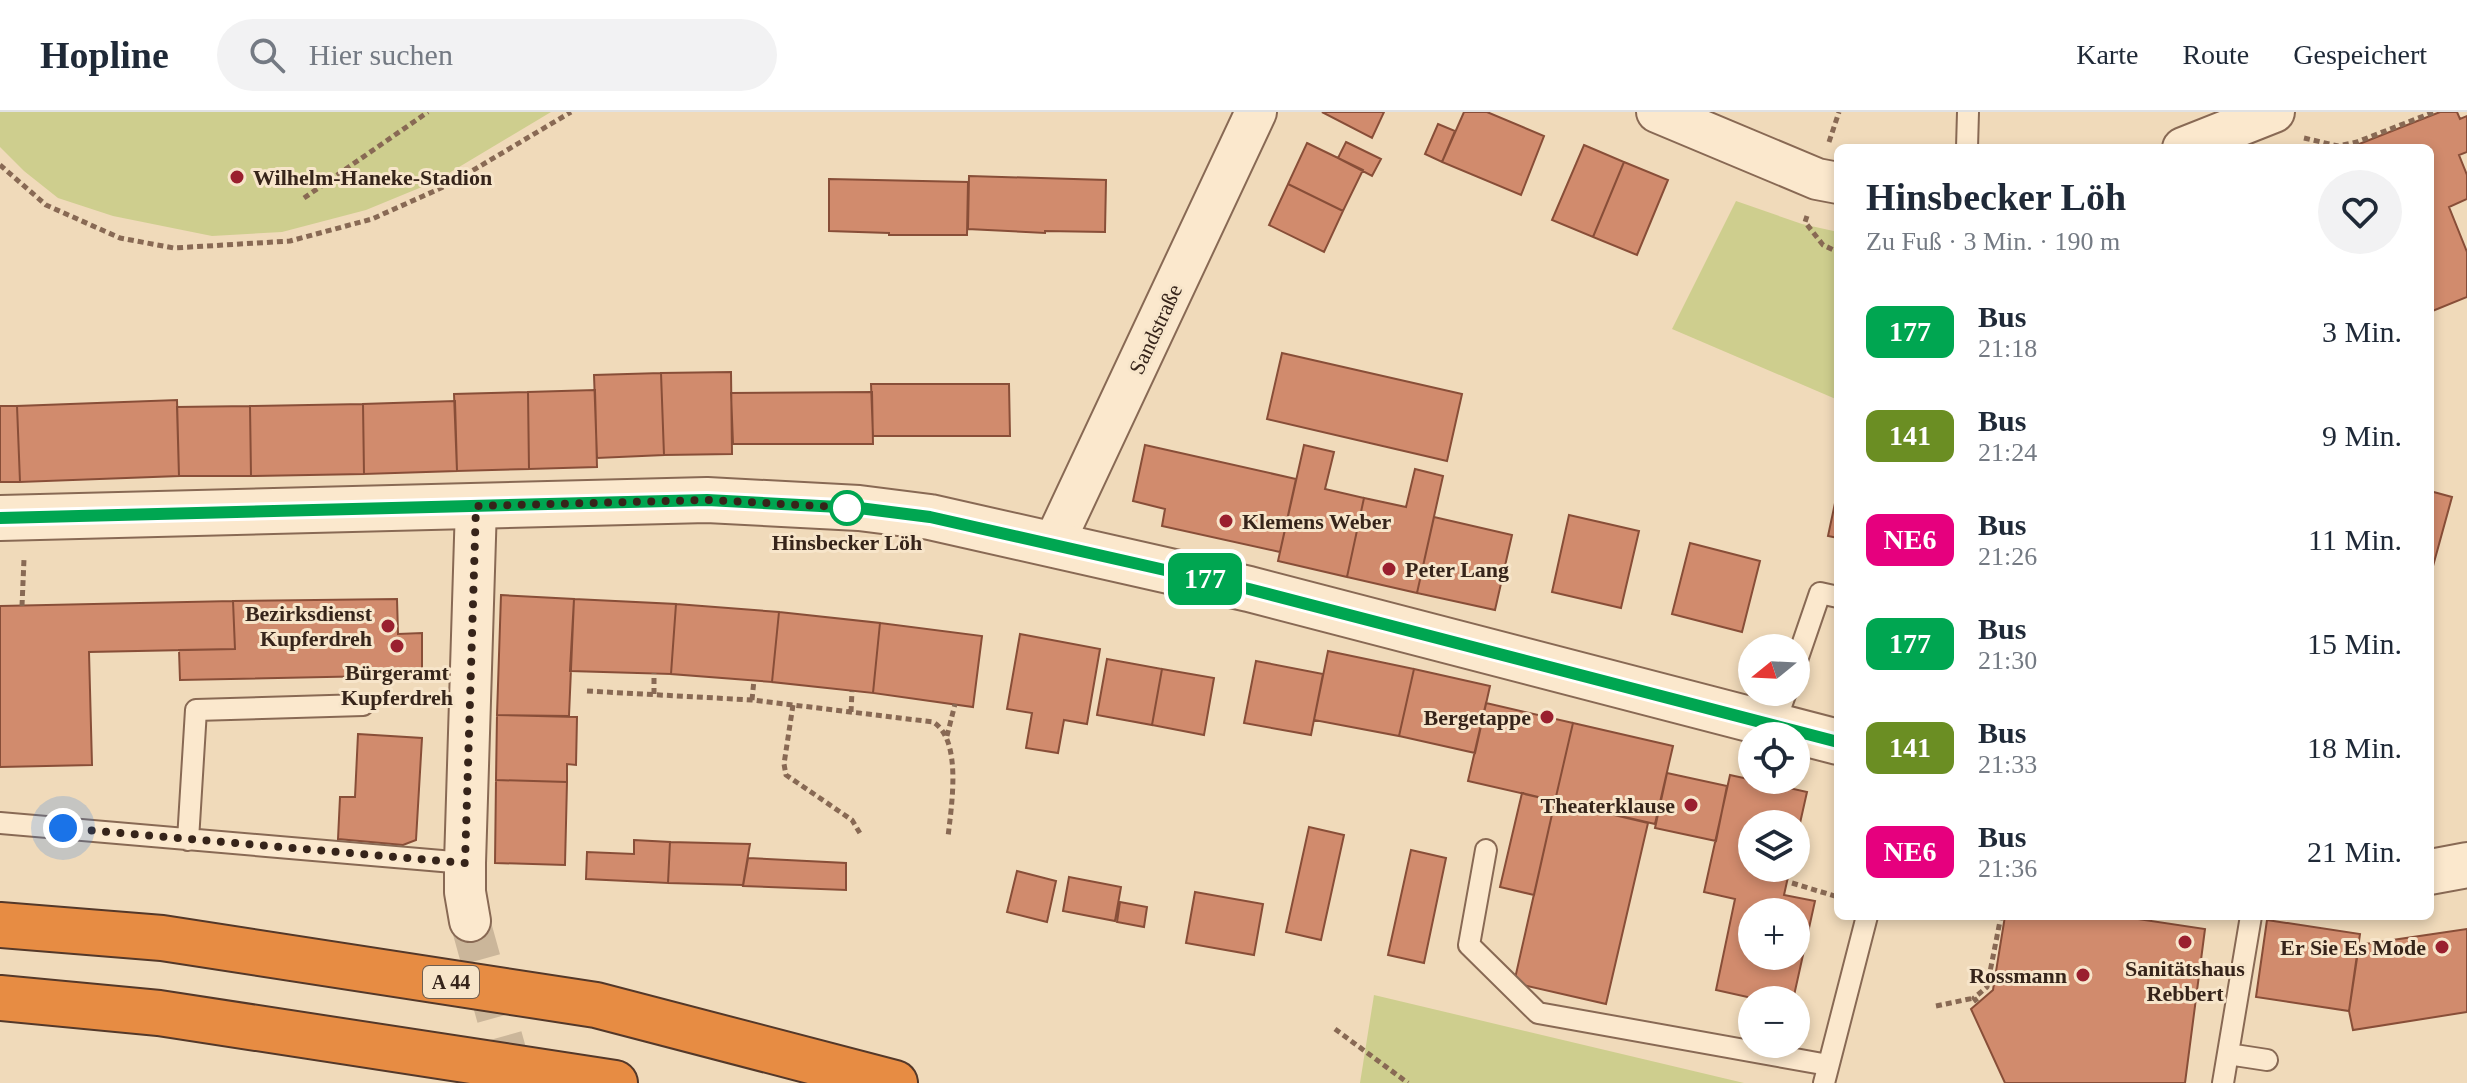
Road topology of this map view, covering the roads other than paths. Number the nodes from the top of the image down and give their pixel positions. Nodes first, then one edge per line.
1 (1256, 112) edge
2 (1657, 112) edge
3 (1968, 112) edge
4 (2270, 114) edge
5 (1967, 144) edge
6 (2193, 144) edge
7 (1834, 182) edge
8 (476, 506) junction
9 (0, 518) edge
10 (1053, 545) junction
11 (1834, 596) edge
12 (1806, 634) edge
13 (363, 705) dead end
14 (1780, 709) edge
15 (1834, 740) edge
16 (0, 823) edge
17 (188, 840) junction
18 (1486, 850) dead end
19 (465, 863) junction
20 (2467, 865) edge
21 (2434, 871) edge
22 (1866, 920) edge
23 (2250, 920) edge
24 (470, 921) tunnel mouth
25 (0, 925) edge
26 (0, 998) edge
27 (2228, 1054) junction
28 (2267, 1060) dead end
29 (1826, 1074) edge
30 (615, 1083) edge
31 (895, 1083) edge
32 (2223, 1083) edge

1 - 10 street, Sandstraße
2 - 7 street
3 - 5 lane
4 - 6 street
8 - 9 street
8 - 10 street
8 - 19 street
10 - 14 street
11 - 12 lane
13 - 17 lane
14 - 15 street
16 - 17 lane
17 - 19 lane
18 - 29 lane
19 - 24 street
20 - 21 street
22 - 29 lane
23 - 27 lane
25 - 31 highway, A 44
26 - 30 highway
27 - 28 lane
27 - 32 lane

